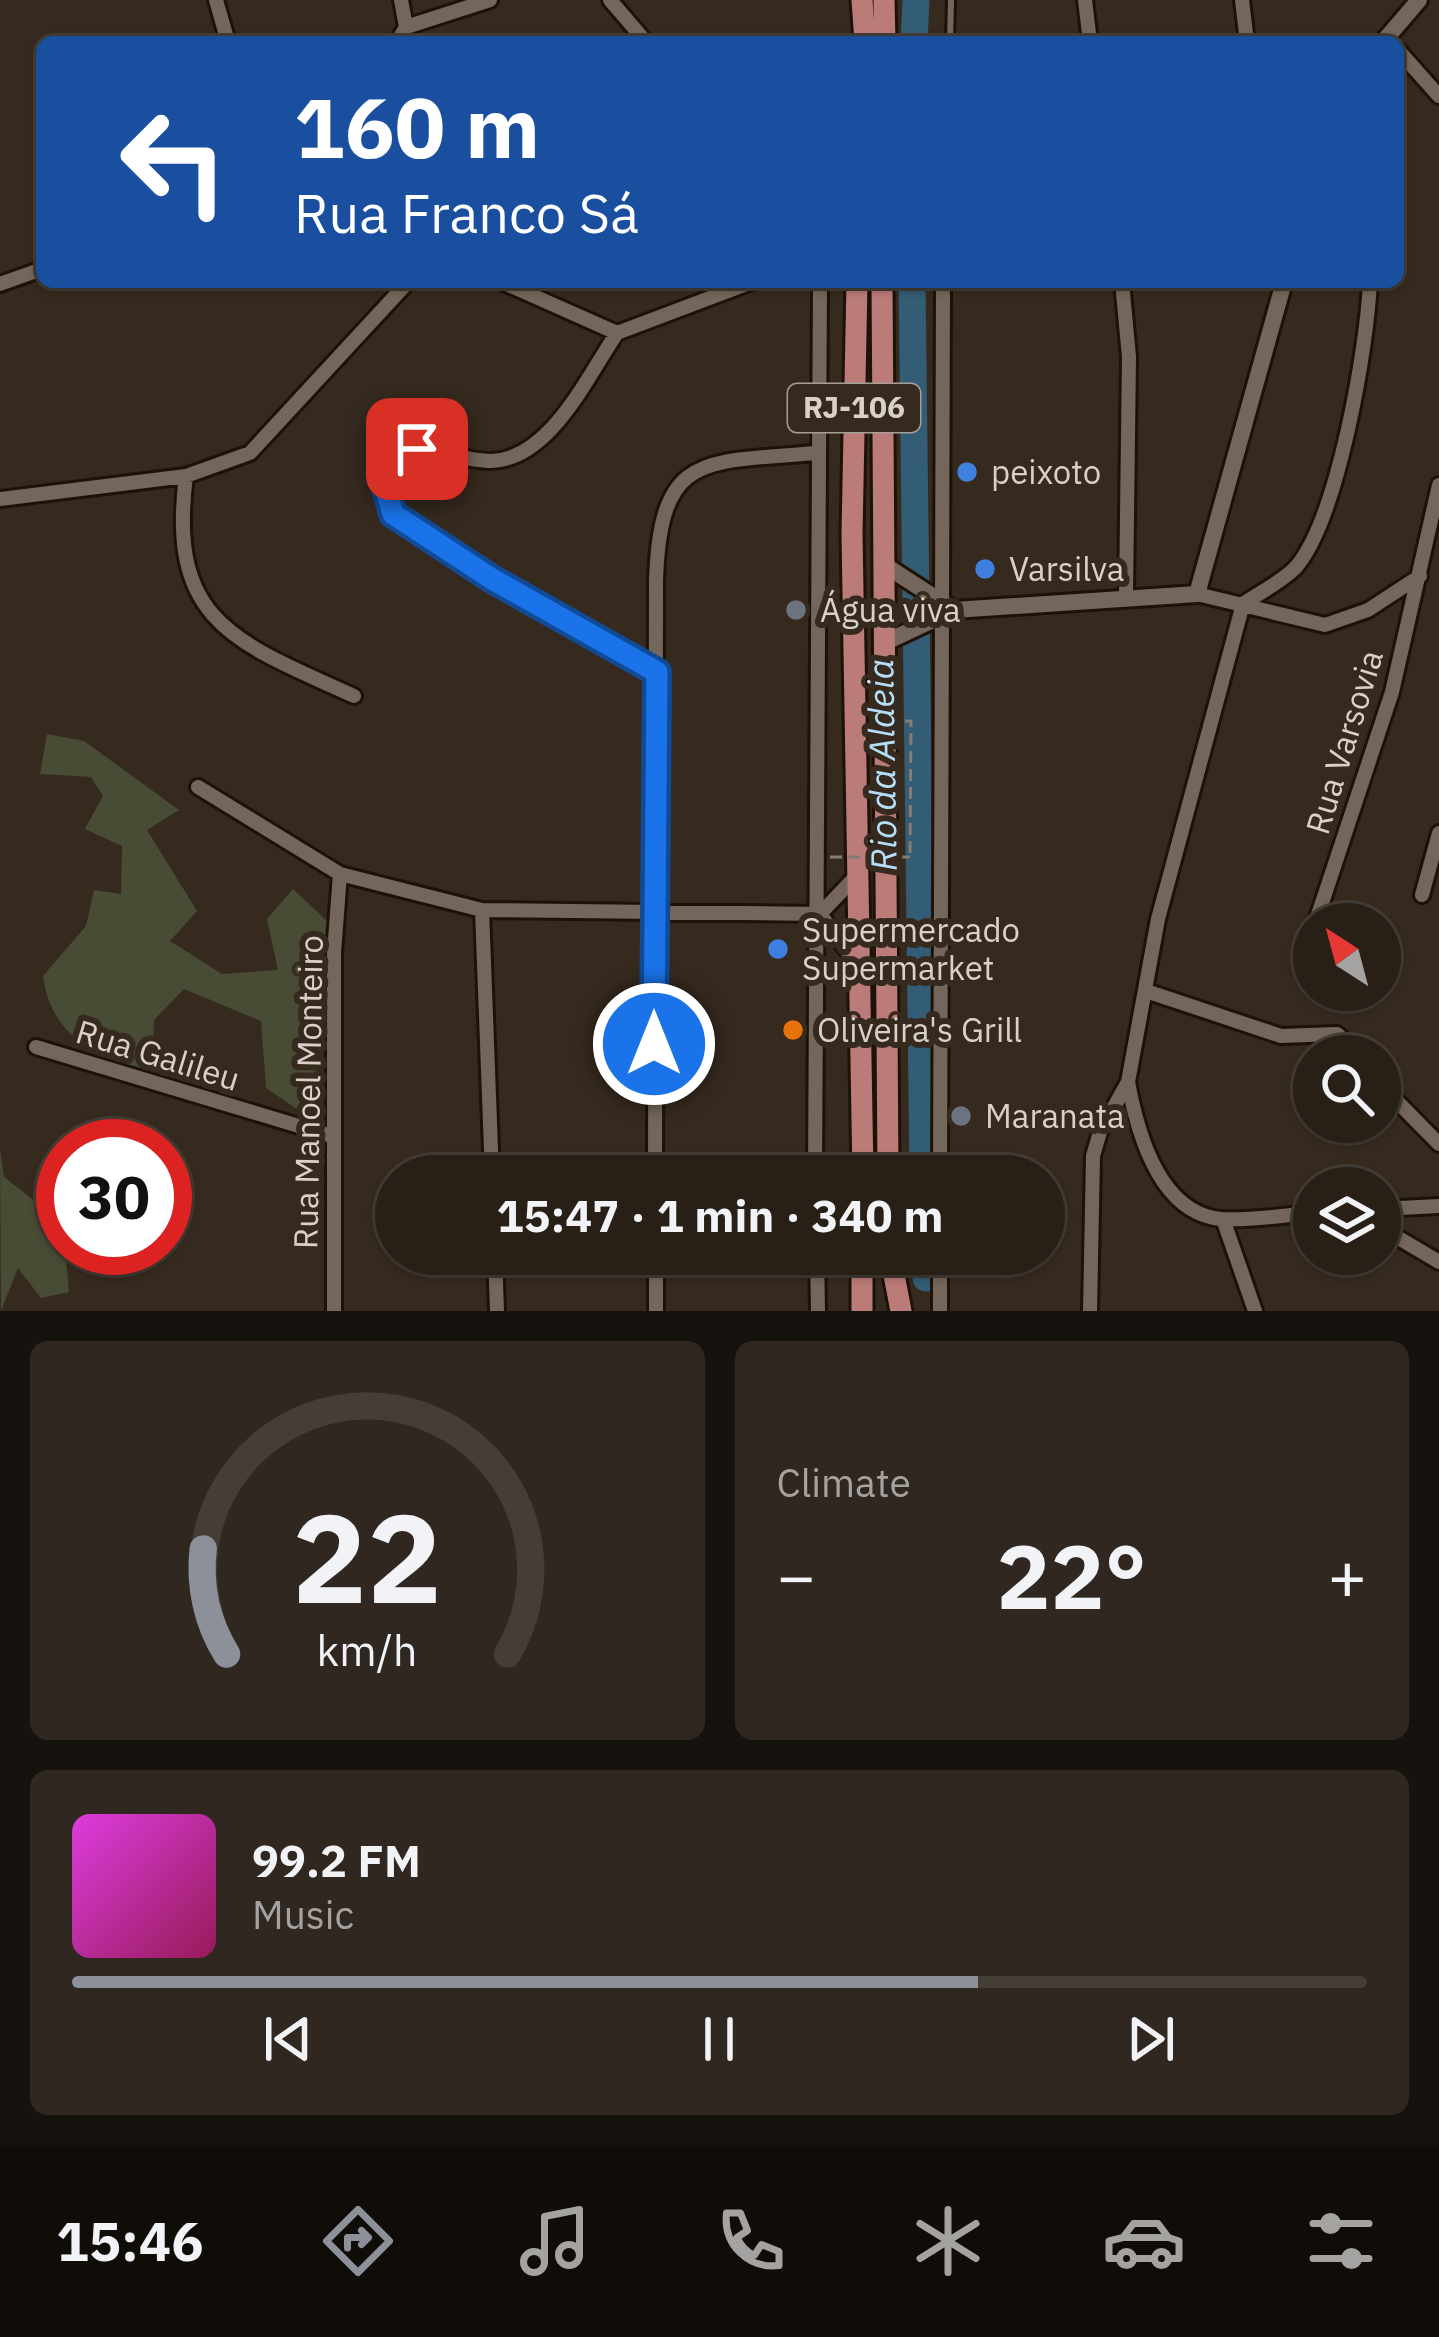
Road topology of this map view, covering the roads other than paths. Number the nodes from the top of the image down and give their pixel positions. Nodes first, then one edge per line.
1 (216, 0) edge
2 (401, 0) edge
3 (490, 0) edge
4 (610, 0) edge
5 (862, 0) edge
6 (884, 0) edge
7 (951, 0) edge
8 (1085, 0) edge
9 (1242, 0) edge
10 (1419, 0) edge
11 (406, 27) junction
12 (226, 36) edge
13 (401, 36) edge
14 (641, 36) edge
15 (865, 36) edge
16 (885, 36) edge
17 (950, 36) edge
18 (1089, 36) edge
19 (1246, 36) edge
20 (1395, 36) edge
21 (1404, 58) edge
22 (1439, 96) edge
23 (36, 271) edge
24 (0, 284) edge
25 (402, 288) edge
26 (516, 288) edge
27 (736, 288) edge
28 (820, 288) edge
29 (857, 288) edge
30 (882, 288) edge
31 (943, 288) edge
32 (1123, 288) edge
33 (1281, 288) edge
34 (1369, 288) edge
35 (617, 333) junction
36 (815, 453) junction
37 (186, 476) junction
38 (1439, 485) edge
39 (0, 499) edge
40 (893, 570) junction
41 (1420, 576) junction
42 (1197, 594) junction
43 (1126, 595) junction
44 (1243, 604) junction
45 (941, 608) junction
46 (892, 639) junction
47 (657, 672) junction
48 (353, 696) dead end
49 (198, 788) dead end
50 (1439, 833) edge
51 (861, 871) junction
52 (340, 874) junction
53 (1422, 895) dead end
54 (1322, 903) edge
55 (482, 910) junction
56 (654, 913) junction
57 (818, 914) junction
58 (860, 968) junction
59 (1146, 991) junction
60 (1293, 1036) edge
61 (36, 1047) dead end
62 (1128, 1082) junction
63 (1401, 1105) edge
64 (332, 1136) junction
65 (1439, 1144) edge
66 (491, 1155) edge
67 (655, 1155) edge
68 (815, 1155) edge
69 (862, 1155) edge
70 (888, 1155) edge
71 (940, 1155) edge
72 (1439, 1206) edge
73 (1401, 1208) edge
74 (1293, 1215) edge
75 (1223, 1219) junction
76 (1401, 1239) edge
77 (1439, 1262) edge
78 (495, 1275) edge
79 (656, 1275) edge
80 (817, 1275) edge
81 (862, 1275) edge
82 (892, 1275) edge
83 (940, 1275) edge
84 (334, 1311) edge
85 (496, 1311) edge
86 (656, 1311) edge
87 (818, 1311) edge
88 (862, 1311) edge
89 (896, 1311) edge
90 (940, 1311) edge
91 (1090, 1311) edge
92 (1256, 1311) edge

1 - 12 street
2 - 11 street
3 - 11 street
4 - 14 street
5 - 15 highway
6 - 16 highway
7 - 17 lane
8 - 18 street
9 - 19 street
10 - 20 street
11 - 13 street
21 - 22 street
23 - 24 street
25 - 37 street
26 - 35 street
27 - 35 street
28 - 36 street
29 - 51 highway, RJ-106
30 - 40 highway, RJ-106
31 - 45 street
32 - 43 street
33 - 42 street
34 - 44 street
35 - 47 street
36 - 47 street
36 - 57 street
37 - 39 street
37 - 48 street
38 - 41 street, Rua Varsovia
40 - 45 street
40 - 46 highway, RJ-106
41 - 44 street
41 - 54 street, Rua Varsovia
42 - 43 street
42 - 44 street
43 - 45 street
44 - 59 street
45 - 46 street
45 - 71 street
46 - 70 highway, RJ-106
47 - 56 street
49 - 52 street
50 - 53 street
51 - 57 street
51 - 58 highway, RJ-106
52 - 55 street
52 - 64 street, Rua Manoel Monteiro
55 - 56 street
55 - 66 street
56 - 57 street
56 - 67 street
57 - 58 street
57 - 68 street
58 - 69 highway, RJ-106
59 - 60 street
59 - 62 street
61 - 64 street, Rua Galileu
62 - 75 street
62 - 91 street
63 - 65 street
64 - 84 street, Rua Manoel Monteiro
72 - 73 street
74 - 75 street
75 - 92 street
76 - 77 street
78 - 85 street
79 - 86 street
80 - 87 street
81 - 88 highway
82 - 89 highway
83 - 90 street

